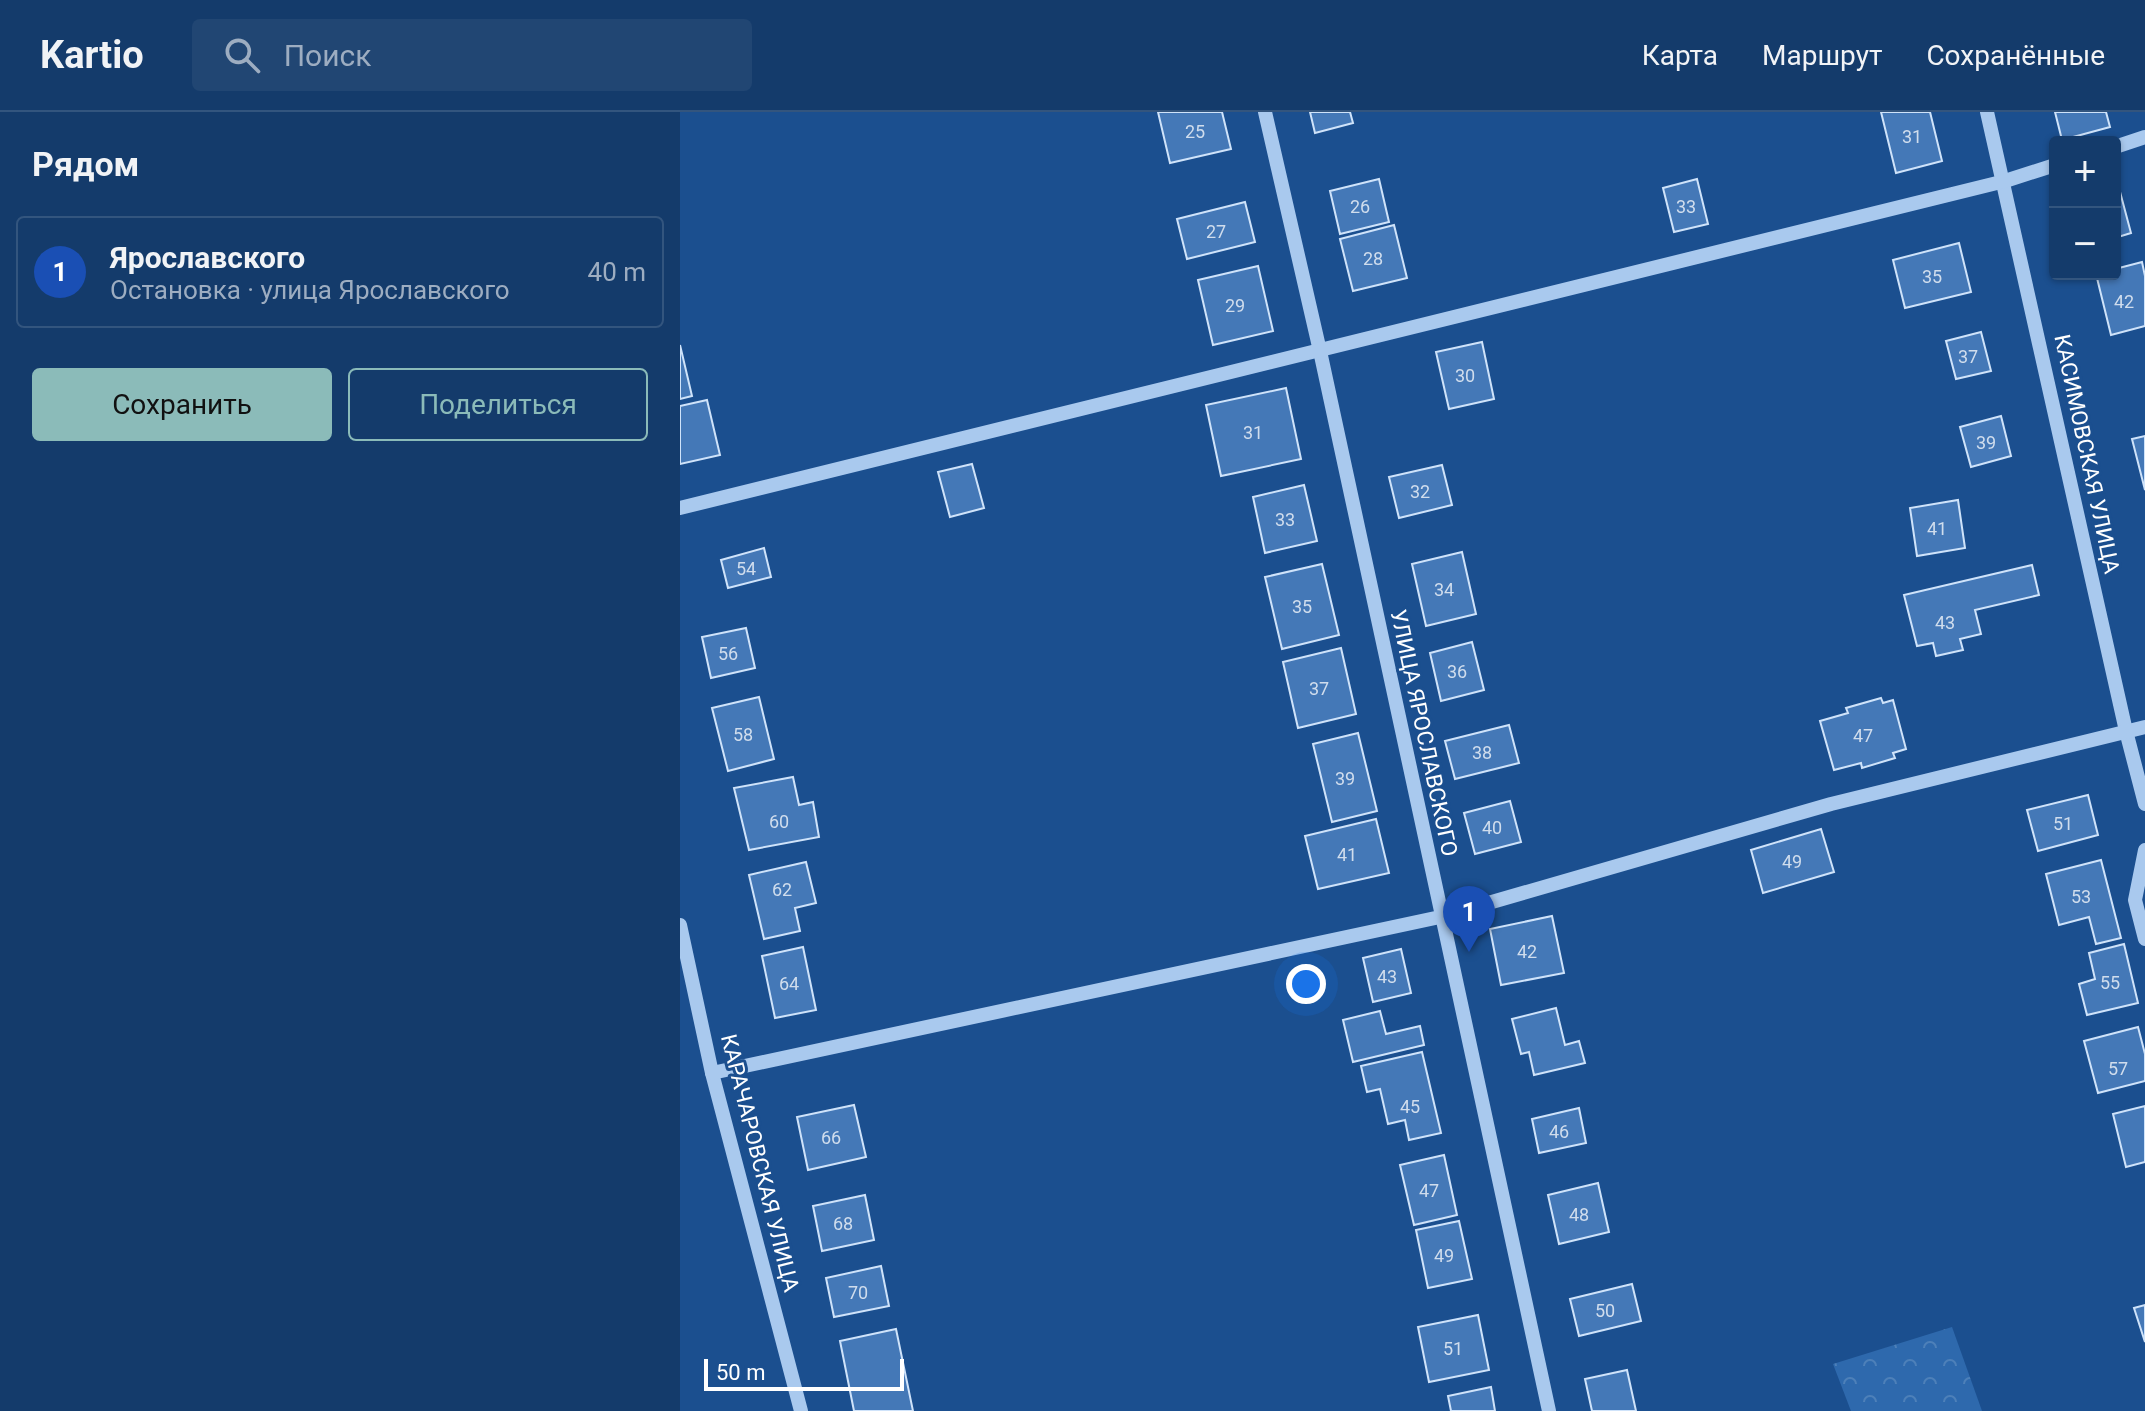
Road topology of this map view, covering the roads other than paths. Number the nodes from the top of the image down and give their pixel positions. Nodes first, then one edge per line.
1 (1265, 112) edge
2 (1987, 112) edge
3 (2145, 137) edge
4 (2121, 145) edge
5 (2049, 167) edge
6 (2005, 181) junction
7 (1320, 351) junction
8 (680, 508) edge
9 (2145, 727) edge
10 (2126, 731) junction
11 (2145, 804) edge
12 (2145, 850) edge
13 (1440, 917) junction
14 (680, 925) edge
15 (2145, 939) edge
16 (712, 1073) junction
17 (801, 1411) edge
18 (1549, 1411) edge

1 - 7 street, УЛИЦА ЯРОСЛАВСКОГО
2 - 6 street, КАСИМОВСКАЯ УЛИЦА
3 - 4 street
5 - 6 street
6 - 7 street
6 - 10 street, КАСИМОВСКАЯ УЛИЦА
7 - 8 street
7 - 13 street, УЛИЦА ЯРОСЛАВСКОГО
9 - 10 street
10 - 11 street, КАСИМОВСКАЯ УЛИЦА
10 - 13 street
12 - 15 street
13 - 16 street
13 - 18 street, УЛИЦА ЯРОСЛАВСКОГО
14 - 16 street, КАРАЧАРОВСКАЯ УЛИЦА
16 - 17 street, КАРАЧАРОВСКАЯ УЛИЦА

